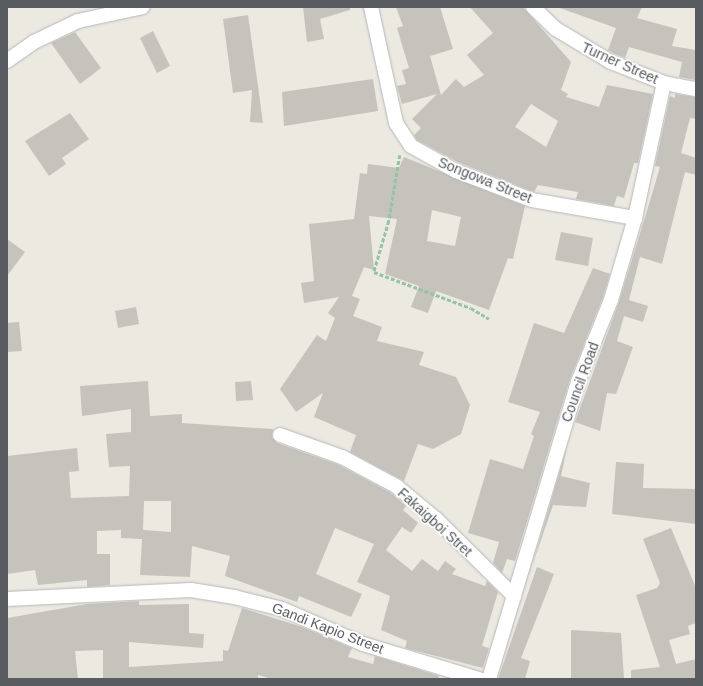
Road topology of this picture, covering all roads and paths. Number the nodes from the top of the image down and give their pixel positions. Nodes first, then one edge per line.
1 (143, 7) edge
2 (371, 7) edge
3 (533, 7) edge
4 (7, 61) edge
5 (664, 82) junction
6 (696, 89) edge
7 (411, 146) junction
8 (635, 218) junction
9 (489, 319) dead end
10 (280, 435) dead end
11 (514, 596) junction
12 (7, 599) edge
13 (480, 679) edge
14 (489, 679) edge

1 - 4 street
2 - 7 street, Songowa Street
3 - 5 street, Turner Street
5 - 6 street, Turner Street
5 - 8 street, Council Road
7 - 8 street, Songowa Street
7 - 9 path
8 - 11 street, Council Road
10 - 11 street, Fakaigboi Stret
11 - 14 street, Council Road
12 - 13 street, Gandi Kapio Street

